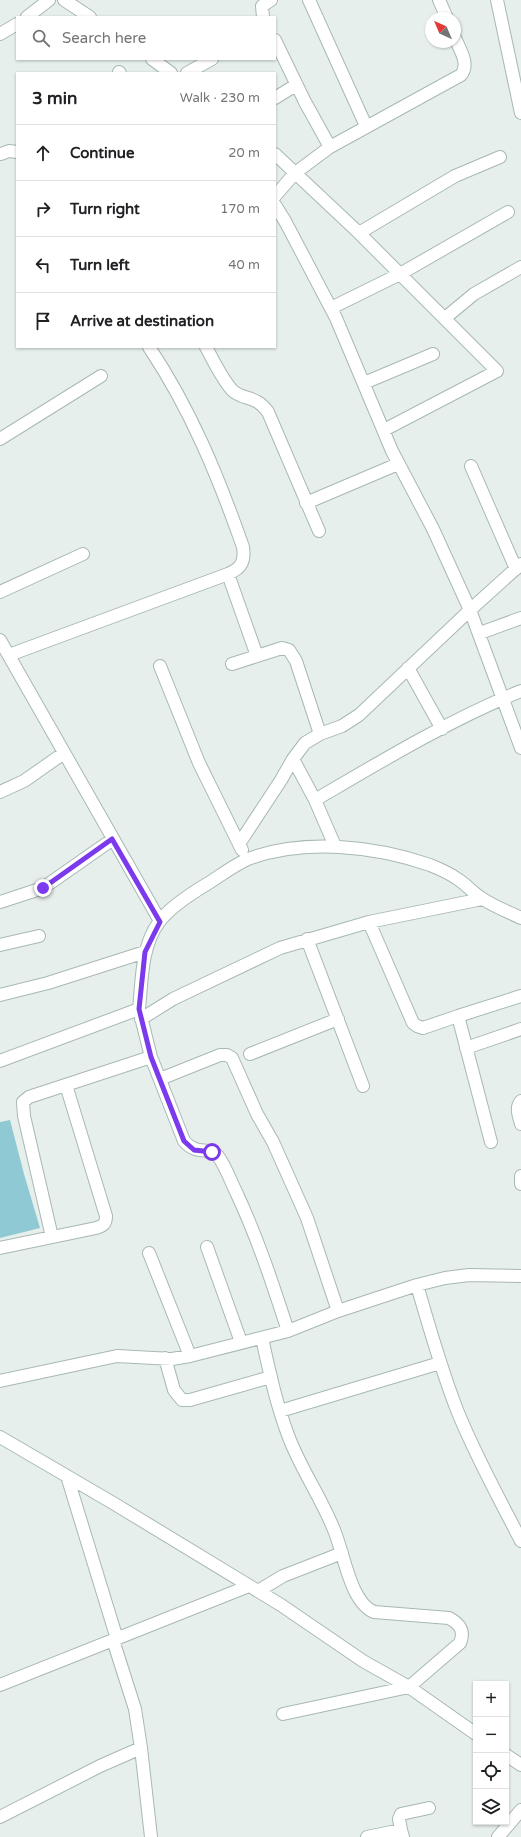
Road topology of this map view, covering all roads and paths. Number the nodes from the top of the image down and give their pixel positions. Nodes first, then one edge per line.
1 (50, 0) edge
2 (64, 0) edge
3 (271, 0) edge
4 (309, 0) edge
5 (439, 0) edge
6 (497, 0) edge
7 (444, 12) edge
8 (28, 16) edge
9 (88, 16) edge
10 (263, 16) edge
11 (16, 25) edge
12 (0, 34) edge
13 (276, 42) edge
14 (459, 48) edge
15 (153, 60) edge
16 (210, 60) edge
17 (170, 72) edge
18 (189, 72) edge
19 (296, 85) junction
20 (276, 97) edge
21 (521, 113) edge
22 (366, 126) junction
23 (330, 147) junction
24 (16, 152) edge
25 (0, 153) edge
26 (276, 155) edge
27 (500, 157) dead end
28 (296, 173) junction
29 (276, 195) edge
30 (276, 207) edge
31 (508, 212) dead end
32 (358, 233) junction
33 (521, 267) edge
34 (400, 274) junction
35 (331, 308) junction
36 (445, 318) junction
37 (150, 348) edge
38 (207, 348) edge
39 (433, 354) dead end
40 (101, 376) dead end
41 (364, 383) junction
42 (384, 430) junction
43 (0, 439) edge
44 (398, 464) junction
45 (471, 466) dead end
46 (306, 503) junction
47 (319, 531) dead end
48 (84, 554) dead end
49 (519, 567) edge
50 (228, 574) junction
51 (0, 592) edge
52 (470, 610) junction
53 (521, 618) edge
54 (480, 633) junction
55 (0, 640) edge
56 (9, 655) junction
57 (257, 656) junction
58 (232, 664) dead end
59 (160, 666) dead end
60 (408, 668) junction
61 (521, 690) edge
62 (502, 698) junction
63 (442, 729) junction
64 (320, 734) junction
65 (521, 748) edge
66 (64, 753) junction
67 (293, 759) junction
68 (0, 792) edge
69 (315, 800) junction
70 (112, 839) junction
71 (239, 844) junction
72 (335, 846) junction
73 (247, 860) junction
74 (482, 899) junction
75 (0, 902) edge
76 (521, 918) edge
77 (160, 922) junction
78 (369, 922) junction
79 (39, 936) dead end
80 (307, 939) junction
81 (0, 945) edge
82 (145, 952) junction
83 (0, 995) edge
84 (521, 996) edge
85 (140, 1014) junction
86 (458, 1016) junction
87 (338, 1019) junction
88 (521, 1029) edge
89 (466, 1048) junction
90 (250, 1054) dead end
91 (151, 1057) junction
92 (0, 1061) edge
93 (160, 1079) junction
94 (66, 1085) junction
95 (363, 1086) dead end
96 (521, 1101) edge
97 (521, 1124) edge
98 (491, 1142) dead end
99 (521, 1176) edge
100 (521, 1184) edge
101 (52, 1236) junction
102 (0, 1248) edge
103 (207, 1248) dead end
104 (149, 1253) dead end
105 (521, 1276) edge
106 (417, 1285) junction
107 (338, 1311) junction
108 (288, 1332) junction
109 (262, 1338) junction
110 (241, 1342) junction
111 (190, 1356) junction
112 (165, 1358) junction
113 (440, 1363) junction
114 (270, 1377) junction
115 (0, 1381) edge
116 (280, 1411) junction
117 (0, 1437) edge
118 (67, 1476) junction
119 (521, 1541) edge
120 (342, 1553) junction
121 (254, 1588) junction
122 (115, 1639) junction
123 (0, 1685) edge
124 (409, 1687) junction
125 (284, 1714) dead end
126 (473, 1732) edge
127 (141, 1748) junction
128 (509, 1757) edge
129 (521, 1765) edge
130 (429, 1808) dead end
131 (521, 1810) edge
132 (0, 1817) edge
133 (402, 1833) edge
134 (151, 1837) edge
135 (367, 1837) edge
136 (498, 1837) edge

1 - 8 street
2 - 9 street
3 - 10 street
4 - 22 street
5 - 7 street
6 - 21 street
11 - 12 street
13 - 19 street
14 - 22 street
15 - 17 street
16 - 18 street
19 - 20 street
19 - 23 street
22 - 23 street
23 - 28 street
24 - 25 street
26 - 28 street
27 - 32 street
28 - 29 street
28 - 32 street
30 - 35 street
31 - 34 street
32 - 34 street
33 - 36 street
34 - 35 street
34 - 36 street
35 - 41 street
36 - 42 street
37 - 50 street
38 - 46 street
39 - 41 street
40 - 43 street
41 - 42 street
42 - 44 street
44 - 46 street
44 - 52 street
45 - 49 street
46 - 47 street
48 - 51 street
49 - 52 street
50 - 56 street
50 - 57 street
52 - 54 street
52 - 60 street
53 - 54 street
54 - 62 street
55 - 56 street
56 - 66 street
57 - 58 street
57 - 64 street
59 - 71 street
60 - 63 street
60 - 64 street
61 - 62 street
62 - 63 street
62 - 65 street
63 - 69 street
64 - 67 street
66 - 68 street
66 - 70 street
67 - 69 street
67 - 71 street
69 - 72 street
70 - 75 street
70 - 77 street
71 - 73 street
72 - 73 street
72 - 74 street
73 - 77 street
74 - 76 street
74 - 78 street
77 - 82 street
78 - 80 street
78 - 86 street
79 - 81 street
80 - 85 street
80 - 87 street
82 - 83 street
82 - 85 street
84 - 86 street
85 - 91 street
85 - 92 street
86 - 89 street
87 - 90 street
87 - 95 street
88 - 89 street
89 - 98 street
91 - 93 street
91 - 94 street
93 - 107 street
93 - 108 street
94 - 101 street
94 - 101 street
96 - 97 street
99 - 100 street
101 - 102 street
103 - 110 street
104 - 111 street
105 - 106 street
106 - 107 street
106 - 113 street
107 - 108 street
108 - 109 street
109 - 110 street
109 - 114 street
110 - 111 street
111 - 112 street
112 - 114 street
112 - 115 street
113 - 116 street
113 - 119 street
114 - 116 street
116 - 120 street
117 - 118 street
118 - 121 street
118 - 122 street
120 - 121 street
120 - 124 street
121 - 122 street
121 - 124 street
122 - 123 street
122 - 127 street
124 - 125 street
124 - 126 street
127 - 132 street
127 - 134 street
128 - 129 street
130 - 133 street
131 - 136 street
133 - 135 street

